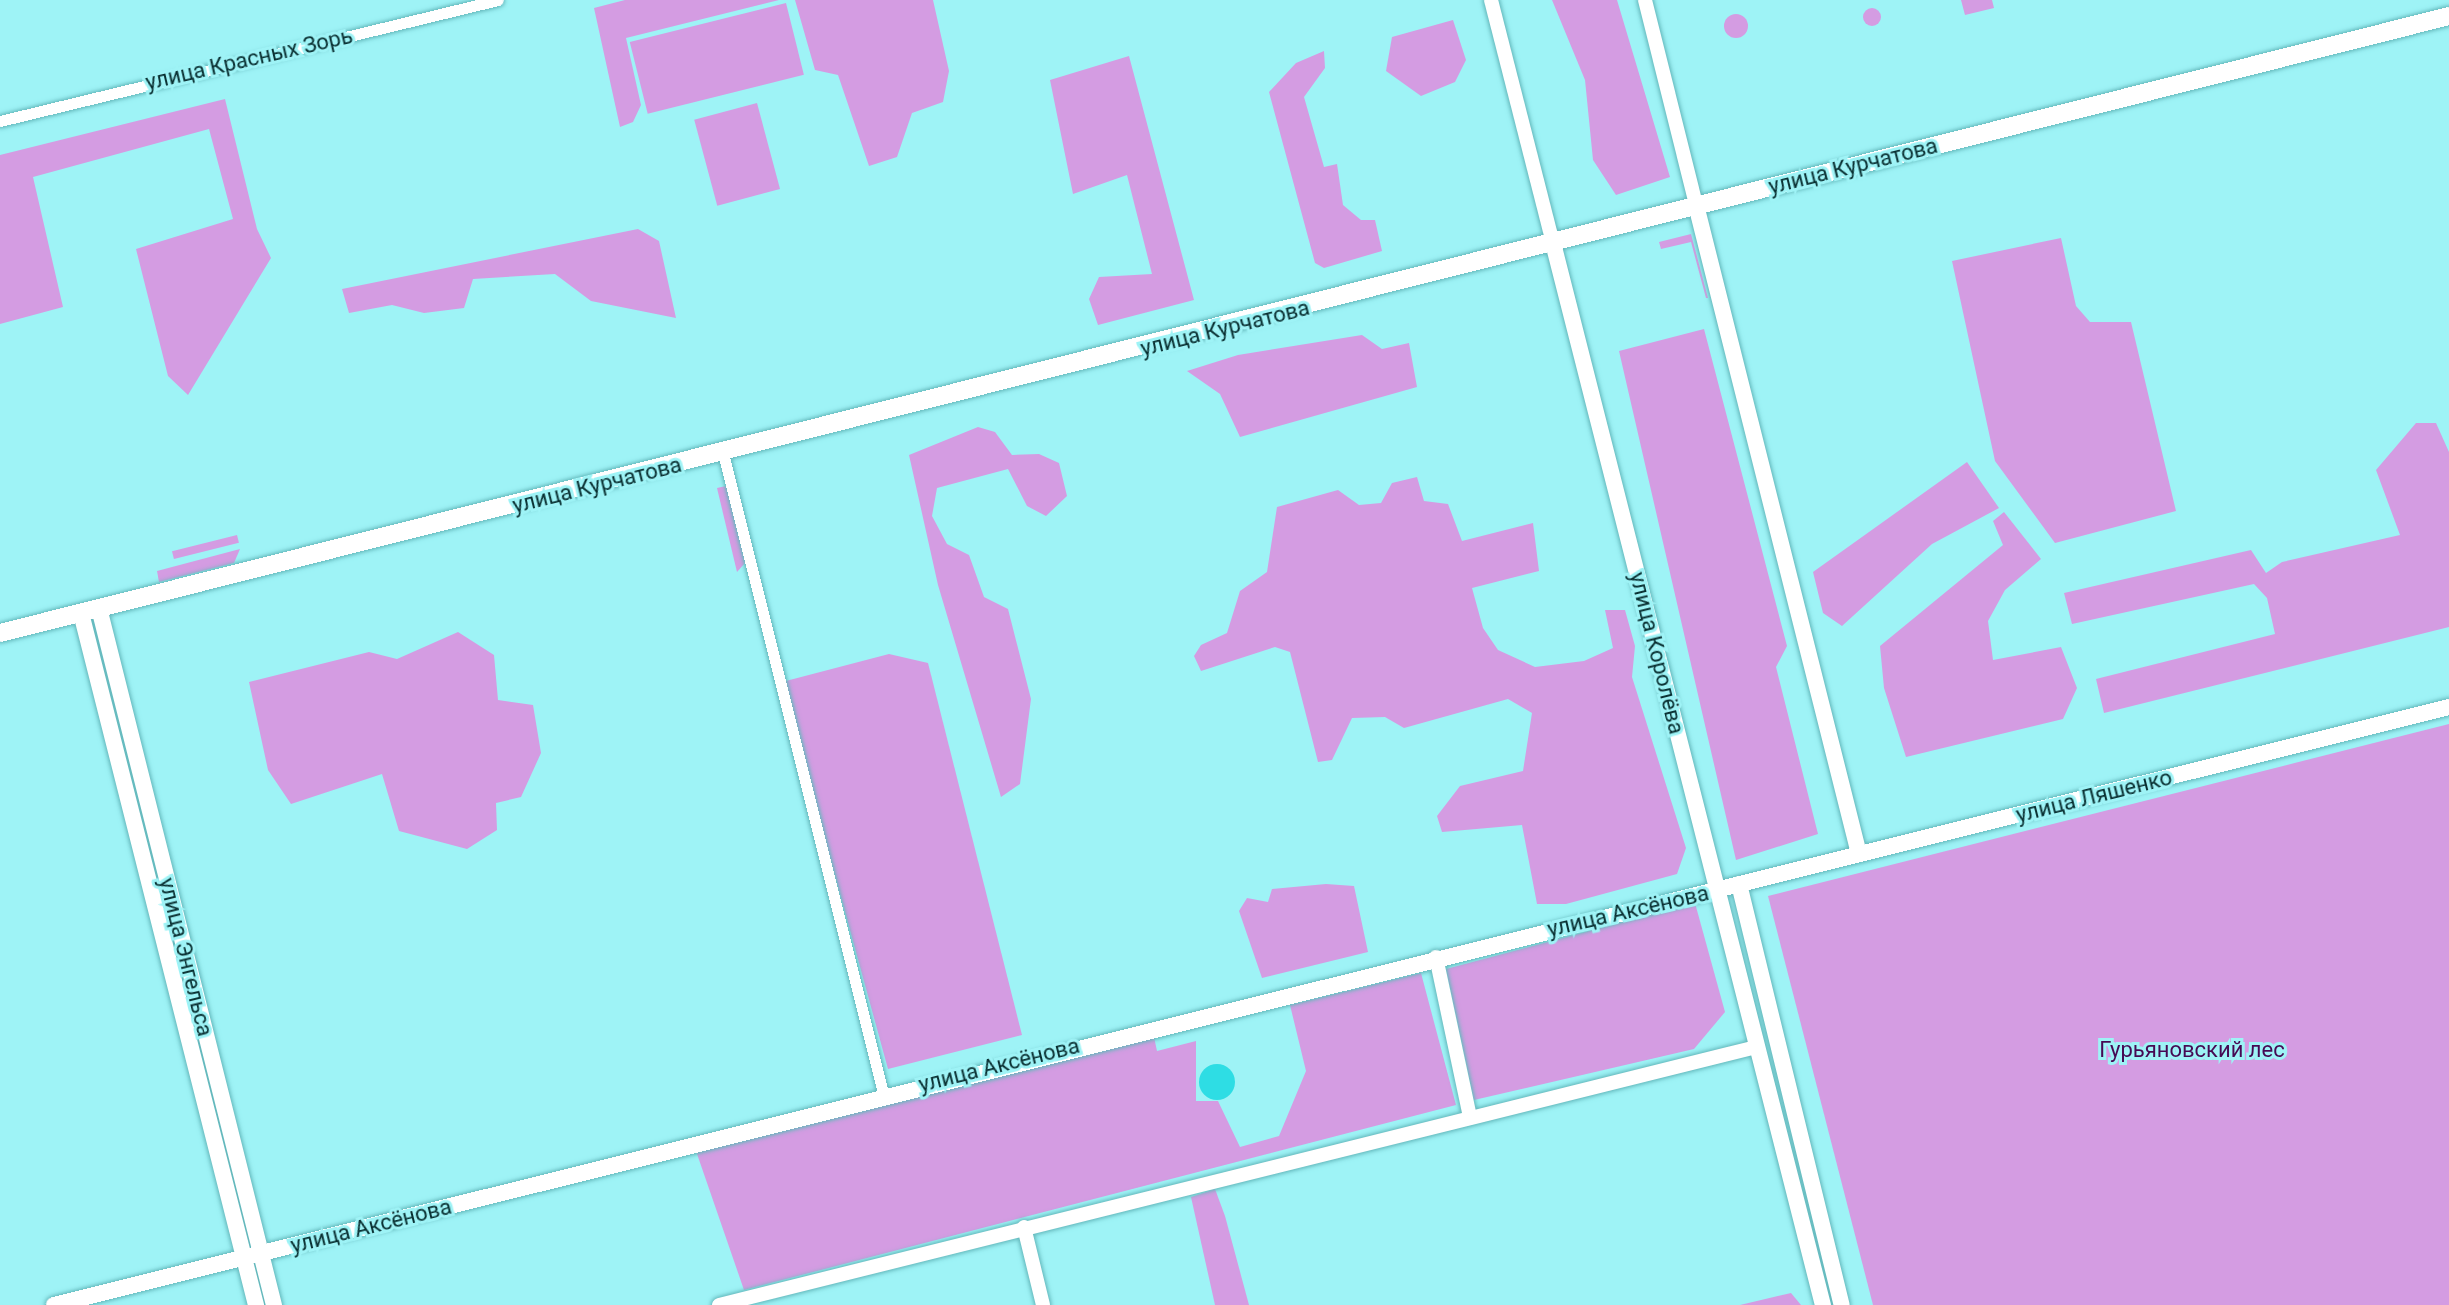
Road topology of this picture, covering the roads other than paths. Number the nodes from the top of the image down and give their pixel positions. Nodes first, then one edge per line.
1 (498, 0) edge
2 (1491, 0) edge
3 (1645, 0) edge
4 (2449, 16) edge
5 (0, 121) edge
6 (1696, 205) junction
7 (1553, 243) junction
8 (723, 453) junction
9 (90, 610) junction
10 (0, 633) edge
11 (2449, 707) edge
12 (1859, 854) junction
13 (1739, 884) junction
14 (1717, 890) junction
15 (1436, 957) junction
16 (1775, 1043) junction
17 (1756, 1047) junction
18 (883, 1093) junction
19 (1470, 1117) junction
20 (1024, 1227) junction
21 (252, 1256) junction
22 (54, 1305) edge
23 (256, 1305) edge
24 (274, 1305) edge
25 (719, 1305) edge
26 (1043, 1305) edge
27 (1823, 1305) edge
28 (1842, 1305) edge

1 - 5 street, улица Красных Зорь
2 - 7 street, улица Королёва
3 - 6 street
4 - 6 main road, улица Курчатова
6 - 7 main road, улица Курчатова
6 - 12 main road
7 - 8 main road, улица Курчатова
7 - 14 main road, улица Королёва
8 - 9 main road, улица Курчатова
8 - 18 street
9 - 10 main road, улица Курчатова
9 - 21 main road, улица Энгельса
11 - 12 main road, улица Ляшенко
12 - 13 main road, улица Ляшенко
13 - 14 main road, улица Аксёнова
13 - 16 main road
14 - 15 main road, улица Аксёнова
14 - 17 main road, улица Королёва
15 - 18 main road, улица Аксёнова
15 - 19 street
16 - 17 main road
16 - 28 main road
17 - 19 street
17 - 27 main road, улица Королёва
18 - 21 main road, улица Аксёнова
19 - 20 street
20 - 25 street
20 - 26 street
21 - 22 main road, улица Аксёнова
21 - 23 main road, улица Энгельса
21 - 24 main road, улица Энгельса

